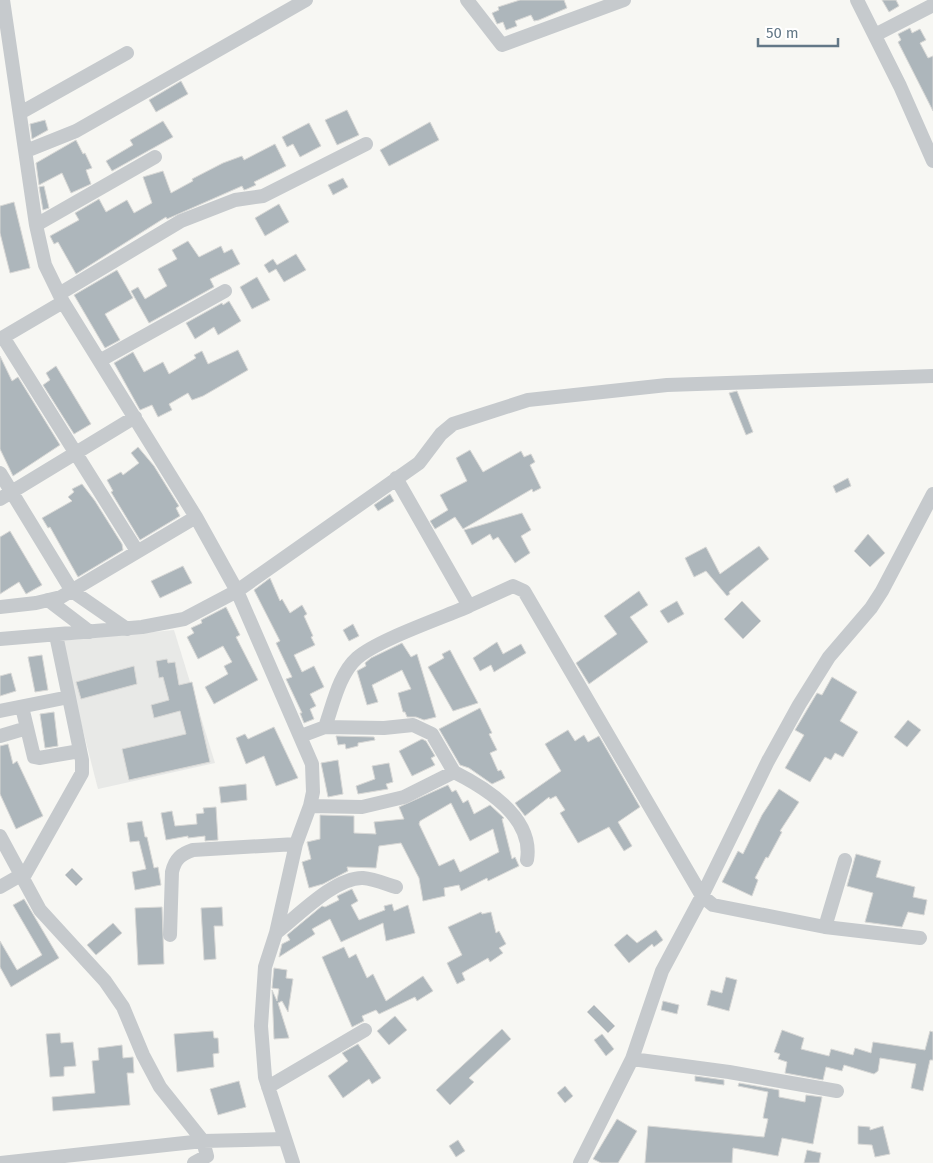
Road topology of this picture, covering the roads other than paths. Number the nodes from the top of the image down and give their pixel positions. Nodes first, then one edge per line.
1 (3, 0) edge
2 (306, 0) edge
3 (467, 0) edge
4 (624, 0) edge
5 (857, 0) edge
6 (933, 4) edge
7 (875, 35) junction
8 (127, 53) dead end
9 (20, 113) junction
10 (366, 144) dead end
11 (26, 150) junction
12 (931, 153) edge
13 (155, 158) dead end
14 (36, 225) junction
15 (225, 291) dead end
16 (61, 298) junction
17 (1, 338) edge
18 (100, 360) junction
19 (933, 376) edge
20 (135, 417) junction
21 (75, 455) junction
22 (0, 473) edge
23 (396, 478) junction
24 (933, 494) edge
25 (6, 496) edge
26 (196, 517) junction
27 (137, 551) junction
28 (236, 590) junction
29 (72, 591) junction
30 (48, 600) junction
31 (469, 606) junction
32 (0, 607) edge
33 (126, 629) junction
34 (90, 632) junction
35 (56, 635) junction
36 (0, 639) edge
37 (69, 697) junction
38 (22, 707) junction
39 (0, 712) edge
40 (325, 727) junction
41 (27, 728) junction
42 (0, 736) edge
43 (301, 736) junction
44 (80, 750) junction
45 (454, 772) junction
46 (310, 806) junction
47 (0, 836) edge
48 (296, 844) junction
49 (527, 860) dead end
50 (846, 860) dead end
51 (22, 876) junction
52 (0, 887) edge
53 (396, 888) dead end
54 (702, 896) junction
55 (825, 927) junction
56 (276, 933) junction
57 (170, 935) dead end
58 (920, 938) dead end
59 (365, 1030) dead end
60 (632, 1060) junction
61 (268, 1087) junction
62 (837, 1092) dead end
63 (285, 1139) junction
64 (203, 1140) junction
65 (0, 1163) edge
66 (194, 1163) edge
67 (293, 1163) edge
68 (580, 1163) edge

1 - 9 street
2 - 11 street
3 - 4 street
5 - 7 street
6 - 7 street
7 - 12 street
8 - 9 street
9 - 11 street
10 - 16 street
11 - 14 street
13 - 14 street
14 - 16 street
15 - 18 street
16 - 17 street
16 - 18 street
17 - 21 street
18 - 20 street
19 - 23 street
20 - 21 street
20 - 26 street
21 - 25 street
21 - 27 street
22 - 25 street
23 - 28 street
23 - 31 street
24 - 54 street
25 - 29 street
26 - 27 street
26 - 28 street
27 - 29 street
28 - 33 street
28 - 43 street
29 - 30 street
29 - 33 street
30 - 32 street
30 - 34 street
31 - 40 street
31 - 54 street
33 - 34 street
34 - 35 street
35 - 36 street
35 - 37 street
37 - 38 street
37 - 44 street
38 - 39 street
38 - 41 street
40 - 43 street
40 - 45 street
41 - 42 street
41 - 44 street
43 - 46 street
44 - 51 street
45 - 46 street
45 - 49 street
46 - 48 street
47 - 51 street
48 - 56 street
48 - 57 street
50 - 55 street
51 - 52 street
51 - 64 street
53 - 56 street
54 - 55 street
54 - 60 street
55 - 58 street
56 - 61 street
59 - 61 street
60 - 62 street
60 - 68 street
61 - 63 street
63 - 64 street
63 - 67 street
64 - 65 street
64 - 66 street

